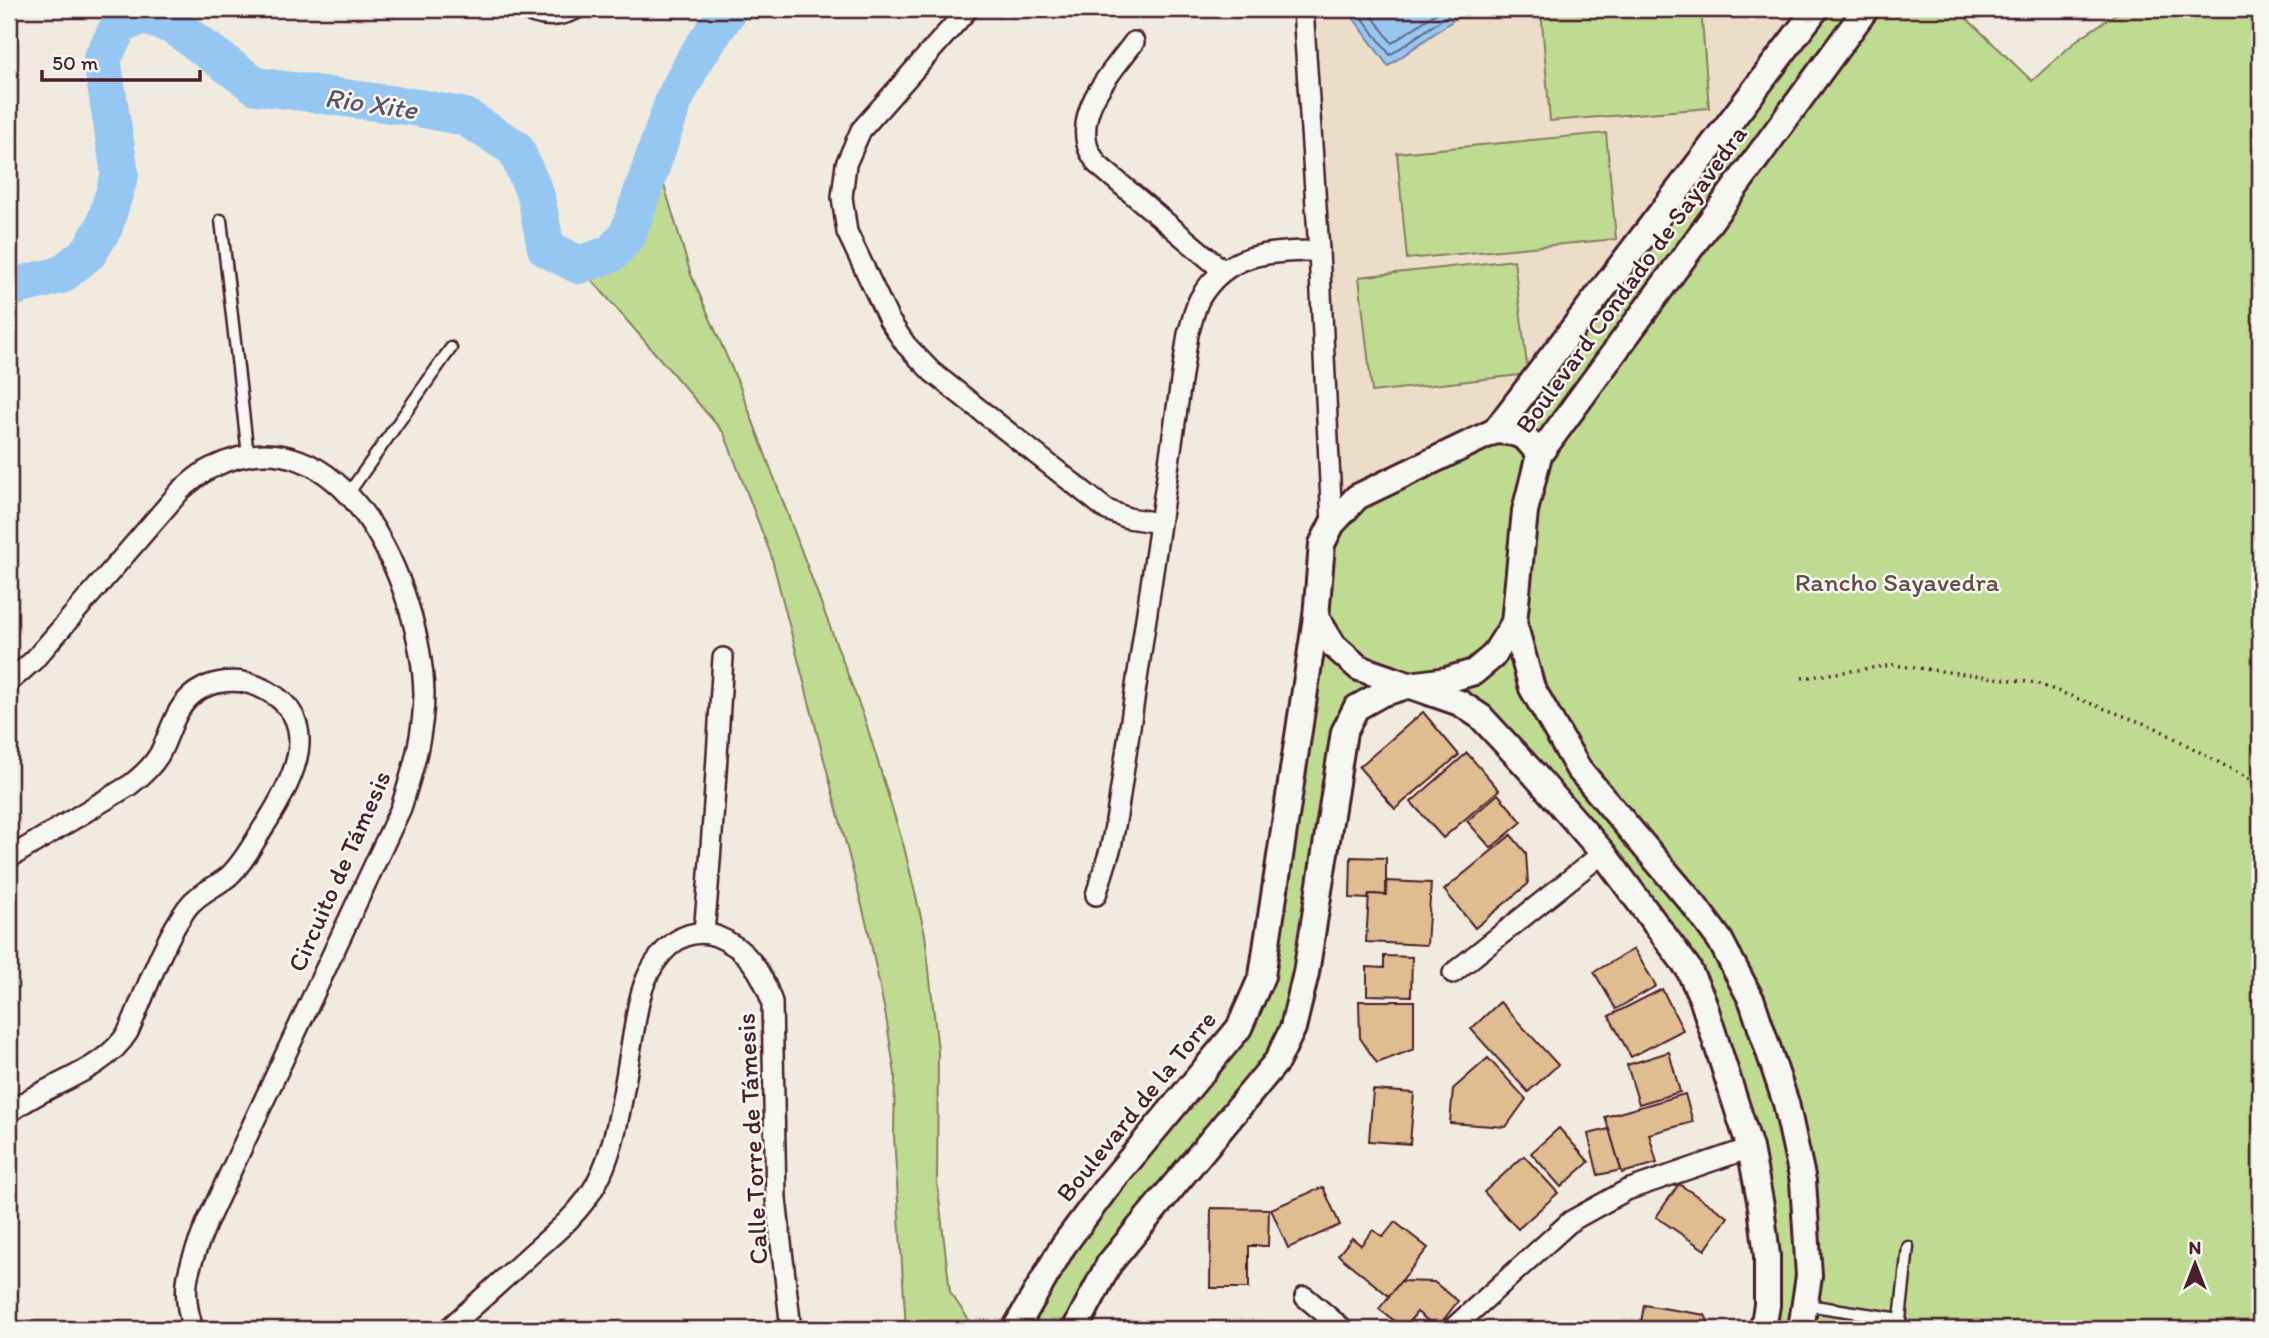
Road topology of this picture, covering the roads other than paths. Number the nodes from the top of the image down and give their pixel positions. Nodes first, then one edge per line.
1 (515, 9) edge
2 (585, 9) edge
3 (968, 9) edge
4 (1303, 9) edge
5 (1816, 9) edge
6 (1866, 9) edge
7 (1133, 42) dead end
8 (221, 220) dead end
9 (1319, 251) junction
10 (1222, 270) junction
11 (451, 348) dead end
12 (1495, 431) junction
13 (248, 455) junction
14 (1539, 455) junction
15 (348, 494) junction
16 (1160, 523) junction
17 (1332, 524) junction
18 (1316, 617) junction
19 (1514, 624) junction
20 (723, 658) dead end
21 (9, 682) edge
22 (1410, 685) junction
23 (1603, 853) junction
24 (9, 858) edge
25 (1096, 895) dead end
26 (704, 932) junction
27 (1453, 973) dead end
28 (9, 1113) edge
29 (1750, 1148) junction
30 (1908, 1247) dead end
31 (1304, 1297) dead end
32 (1803, 1317) edge
33 (1899, 1324) edge
34 (193, 1329) edge
35 (448, 1329) edge
36 (791, 1329) edge
37 (1015, 1329) edge
38 (1075, 1329) edge
39 (1343, 1329) edge
40 (1452, 1329) edge
41 (1763, 1329) edge

1 - 2 lane
3 - 16 street
4 - 9 street
5 - 12 street, Boulevard Condado de Sayavedra
6 - 14 street, Boulevard Condado de Sayavedra
7 - 10 street
8 - 13 lane
9 - 10 street
9 - 17 street
10 - 16 street
11 - 15 lane
12 - 14 street
12 - 17 street, Boulevard Condado de Sayavedra
13 - 15 street, Circuito de Támesis
13 - 21 street, Circuito de Támesis
14 - 19 street, Boulevard Condado de Sayavedra
15 - 34 street, Circuito de Támesis
16 - 25 street
17 - 18 street, Boulevard Condado de Sayavedra
18 - 22 street
18 - 37 street, Boulevard de la Torre
19 - 22 street
19 - 32 street, Boulevard Condado de Sayavedra
20 - 26 street
22 - 23 street
22 - 38 street
23 - 27 street
23 - 29 street
24 - 28 street
26 - 35 street
26 - 36 street, Calle Torre de Támesis
29 - 40 street
29 - 41 street
30 - 33 lane
31 - 39 street
32 - 33 lane

